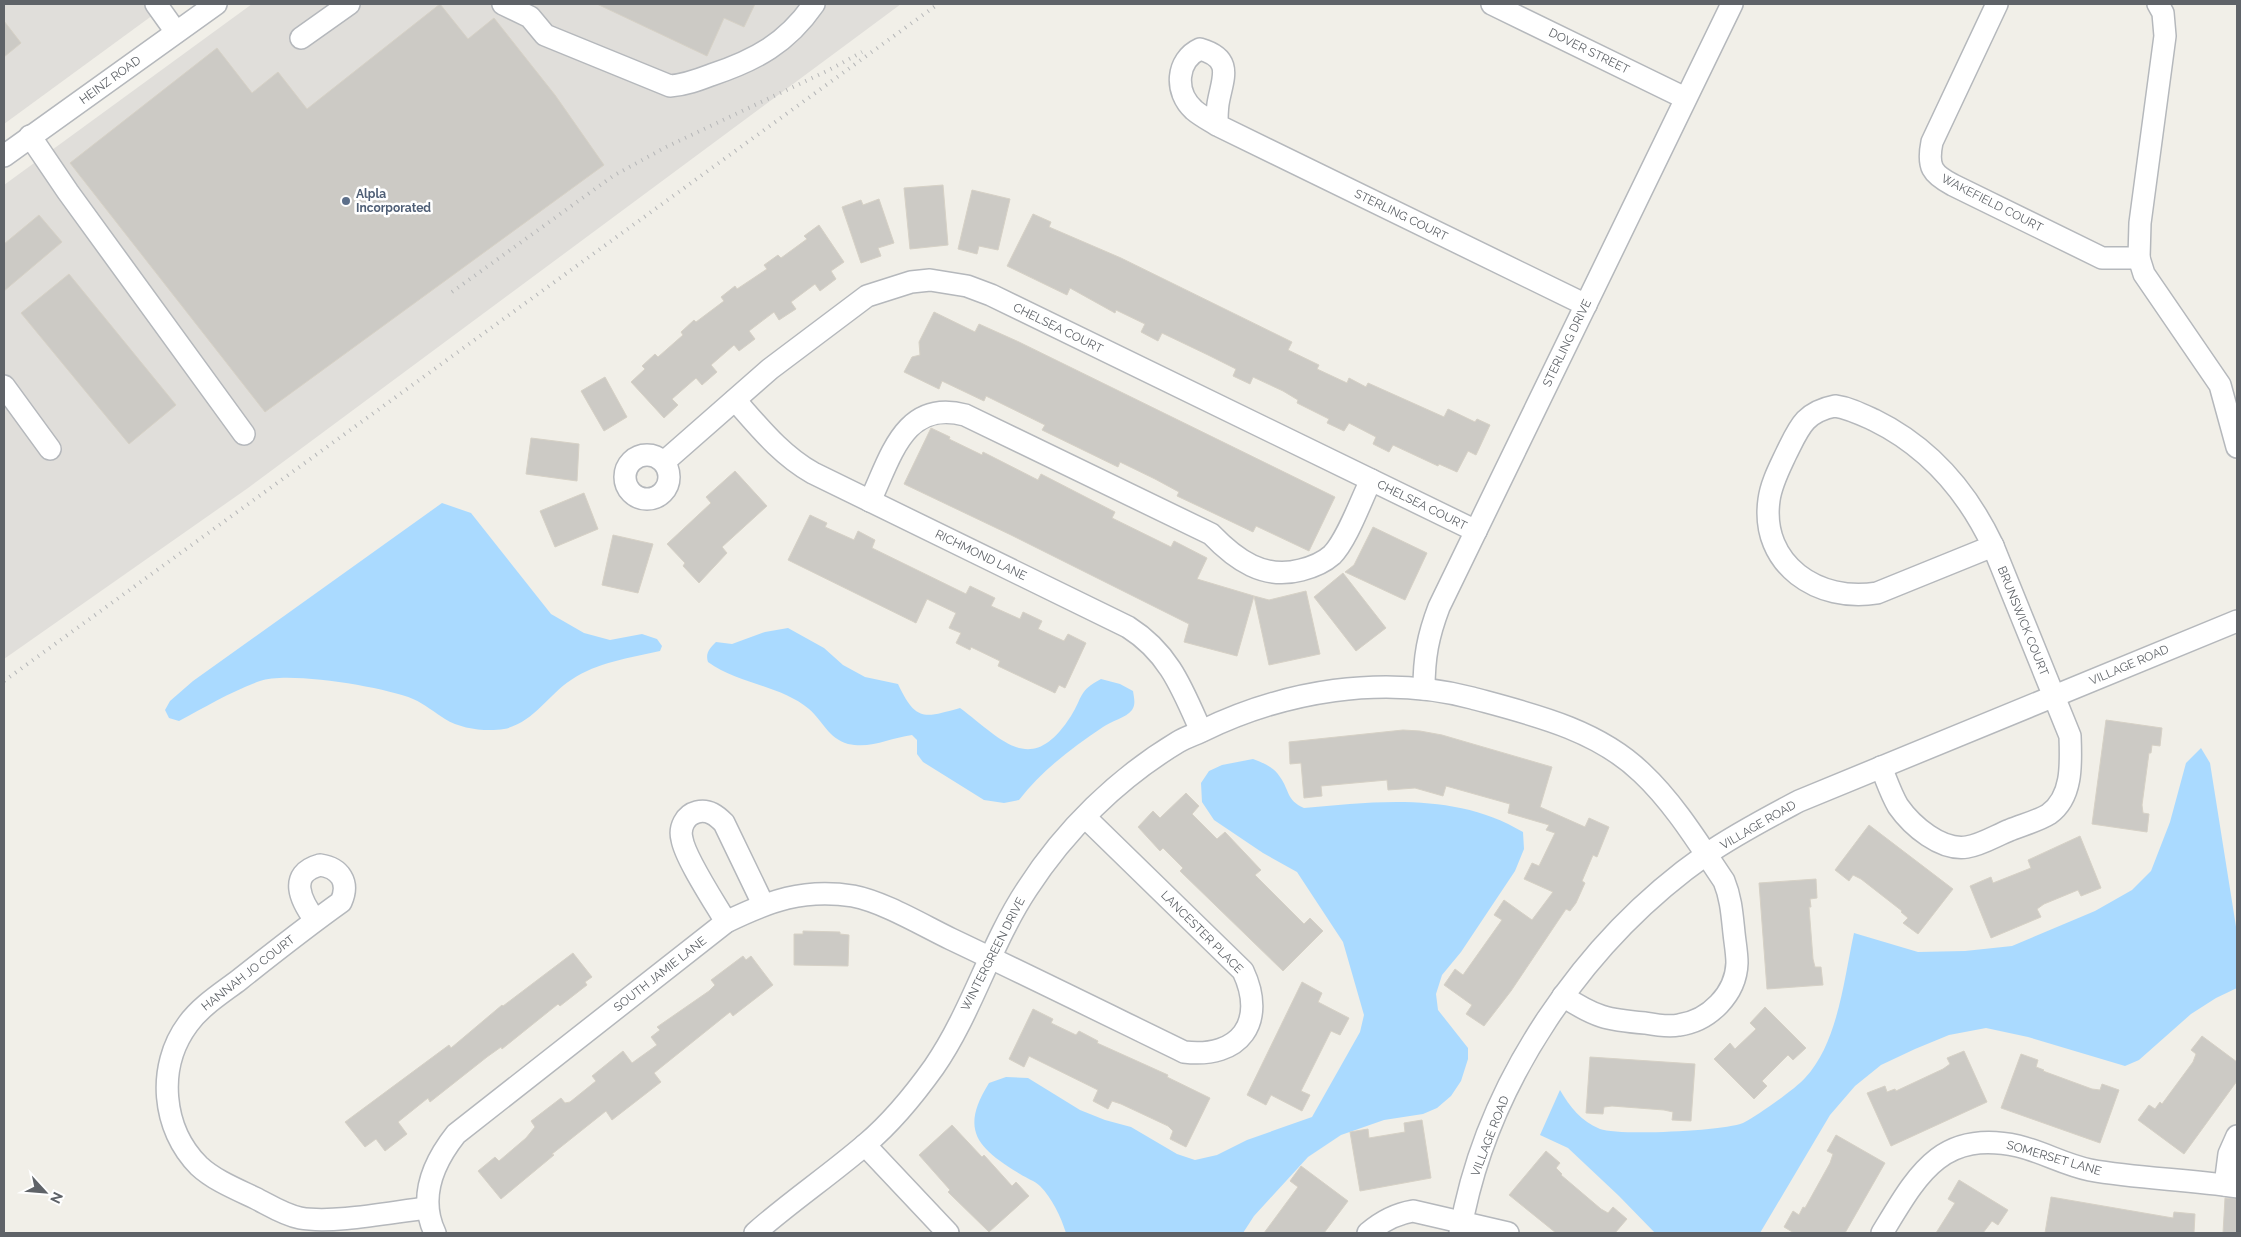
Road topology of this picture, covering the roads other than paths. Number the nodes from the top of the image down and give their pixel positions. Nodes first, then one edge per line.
1 (156, 4) edge
2 (216, 4) edge
3 (349, 4) edge
4 (503, 4) edge
5 (814, 4) edge
6 (1492, 4) edge
7 (1732, 4) edge
8 (1997, 4) edge
9 (2158, 4) edge
10 (176, 32) junction
11 (301, 38) dead end
12 (1685, 98) junction
13 (1217, 125) dead end
14 (30, 136) junction
15 (4, 156) edge
16 (2139, 258) junction
17 (1586, 305) junction
18 (4, 386) edge
19 (735, 400) junction
20 (244, 434) dead end
21 (2237, 448) edge
22 (50, 449) dead end
23 (664, 462) dead end
24 (1371, 480) junction
25 (870, 501) junction
26 (1476, 531) junction
27 (1993, 546) junction
28 (2237, 621) edge
29 (1424, 689) junction
30 (2054, 696) junction
31 (1201, 731) junction
32 (1881, 767) junction
33 (1085, 817) junction
34 (1706, 855) junction
35 (763, 904) junction
36 (315, 920) dead end
37 (726, 922) junction
38 (990, 957) junction
39 (1563, 996) junction
40 (2237, 1136) edge
41 (865, 1145) junction
42 (2231, 1186) edge
43 (427, 1208) junction
44 (1461, 1227) edge
45 (435, 1233) edge
46 (754, 1233) edge
47 (948, 1233) edge
48 (1368, 1233) edge
49 (1508, 1233) edge
50 (1882, 1233) edge

1 - 10 street
2 - 10 street, HEINZ ROAD
3 - 11 street
4 - 5 street
6 - 12 street, DOVER STREET
7 - 12 street, STERLING DRIVE
8 - 16 street, WAKEFIELD COURT
9 - 16 street
10 - 14 street, HEINZ ROAD
12 - 17 street, STERLING DRIVE
13 - 17 street, STERLING COURT
14 - 15 street, HEINZ ROAD
14 - 20 street
16 - 21 street
17 - 26 street, STERLING DRIVE
18 - 22 street
19 - 23 street, CHELSEA COURT
19 - 24 street, CHELSEA COURT
19 - 25 street, RICHMOND LANE
24 - 25 street
24 - 26 street, CHELSEA COURT
25 - 31 street, RICHMOND LANE
26 - 29 street, STERLING DRIVE
27 - 27 street, BRUNSWICK COURT
27 - 30 street, BRUNSWICK COURT
28 - 30 street, VILLAGE ROAD
29 - 31 street, WINTERGREEN DRIVE
29 - 34 street, WINTERGREEN DRIVE
30 - 32 street, VILLAGE ROAD
30 - 32 street, BRUNSWICK COURT
31 - 33 street, WINTERGREEN DRIVE
32 - 34 street, VILLAGE ROAD
33 - 38 street, WINTERGREEN DRIVE
33 - 38 street, LANCESTER PLACE
34 - 39 street, VILLAGE ROAD
34 - 39 street, WINTERGREEN DRIVE
35 - 37 street, SOUTH JAMIE LANE
35 - 37 street
35 - 38 street, SOUTH JAMIE LANE
36 - 43 street, HANNAH JO COURT
37 - 43 street, SOUTH JAMIE LANE
38 - 41 street, WINTERGREEN DRIVE
39 - 44 street, VILLAGE ROAD
40 - 42 street
41 - 46 street, WINTERGREEN DRIVE
41 - 47 street
42 - 50 street, SOMERSET LANE
43 - 45 street, SOUTH JAMIE LANE
44 - 48 street
44 - 49 street

